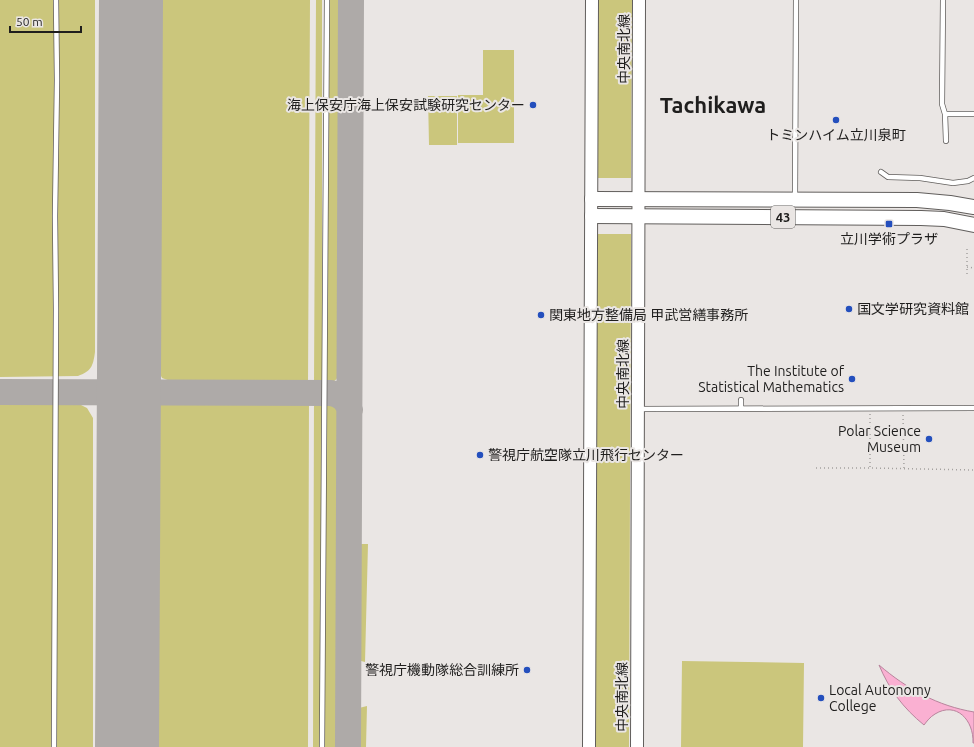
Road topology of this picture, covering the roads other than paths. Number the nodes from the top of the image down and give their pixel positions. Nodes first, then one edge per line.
1 (56, 0) edge
2 (327, 0) edge
3 (592, 0) edge
4 (639, 0) edge
5 (796, 0) edge
6 (943, 0) edge
7 (945, 114) junction
8 (974, 114) edge
9 (946, 141) dead end
10 (881, 172) dead end
11 (974, 178) edge
12 (592, 199) junction
13 (638, 199) junction
14 (795, 200) junction
15 (974, 207) edge
16 (592, 216) junction
17 (638, 216) junction
18 (974, 225) edge
19 (741, 400) dead end
20 (638, 408) junction
21 (741, 408) junction
22 (974, 408) edge
23 (54, 747) edge
24 (322, 747) edge
25 (589, 747) edge
26 (637, 747) edge

1 - 23 lane
2 - 24 lane
3 - 12 main road
4 - 13 main road, 中央南北線
5 - 14 lane
6 - 7 lane
7 - 8 lane
7 - 9 lane
10 - 11 lane
12 - 13 main road, 43
12 - 16 main road
13 - 14 main road, 43
13 - 17 main road, 中央南北線
14 - 15 main road, 43
16 - 17 main road, 43
16 - 25 main road
17 - 18 main road, 43
17 - 20 main road, 中央南北線
19 - 21 lane
20 - 21 lane
20 - 26 main road, 中央南北線
21 - 22 lane

